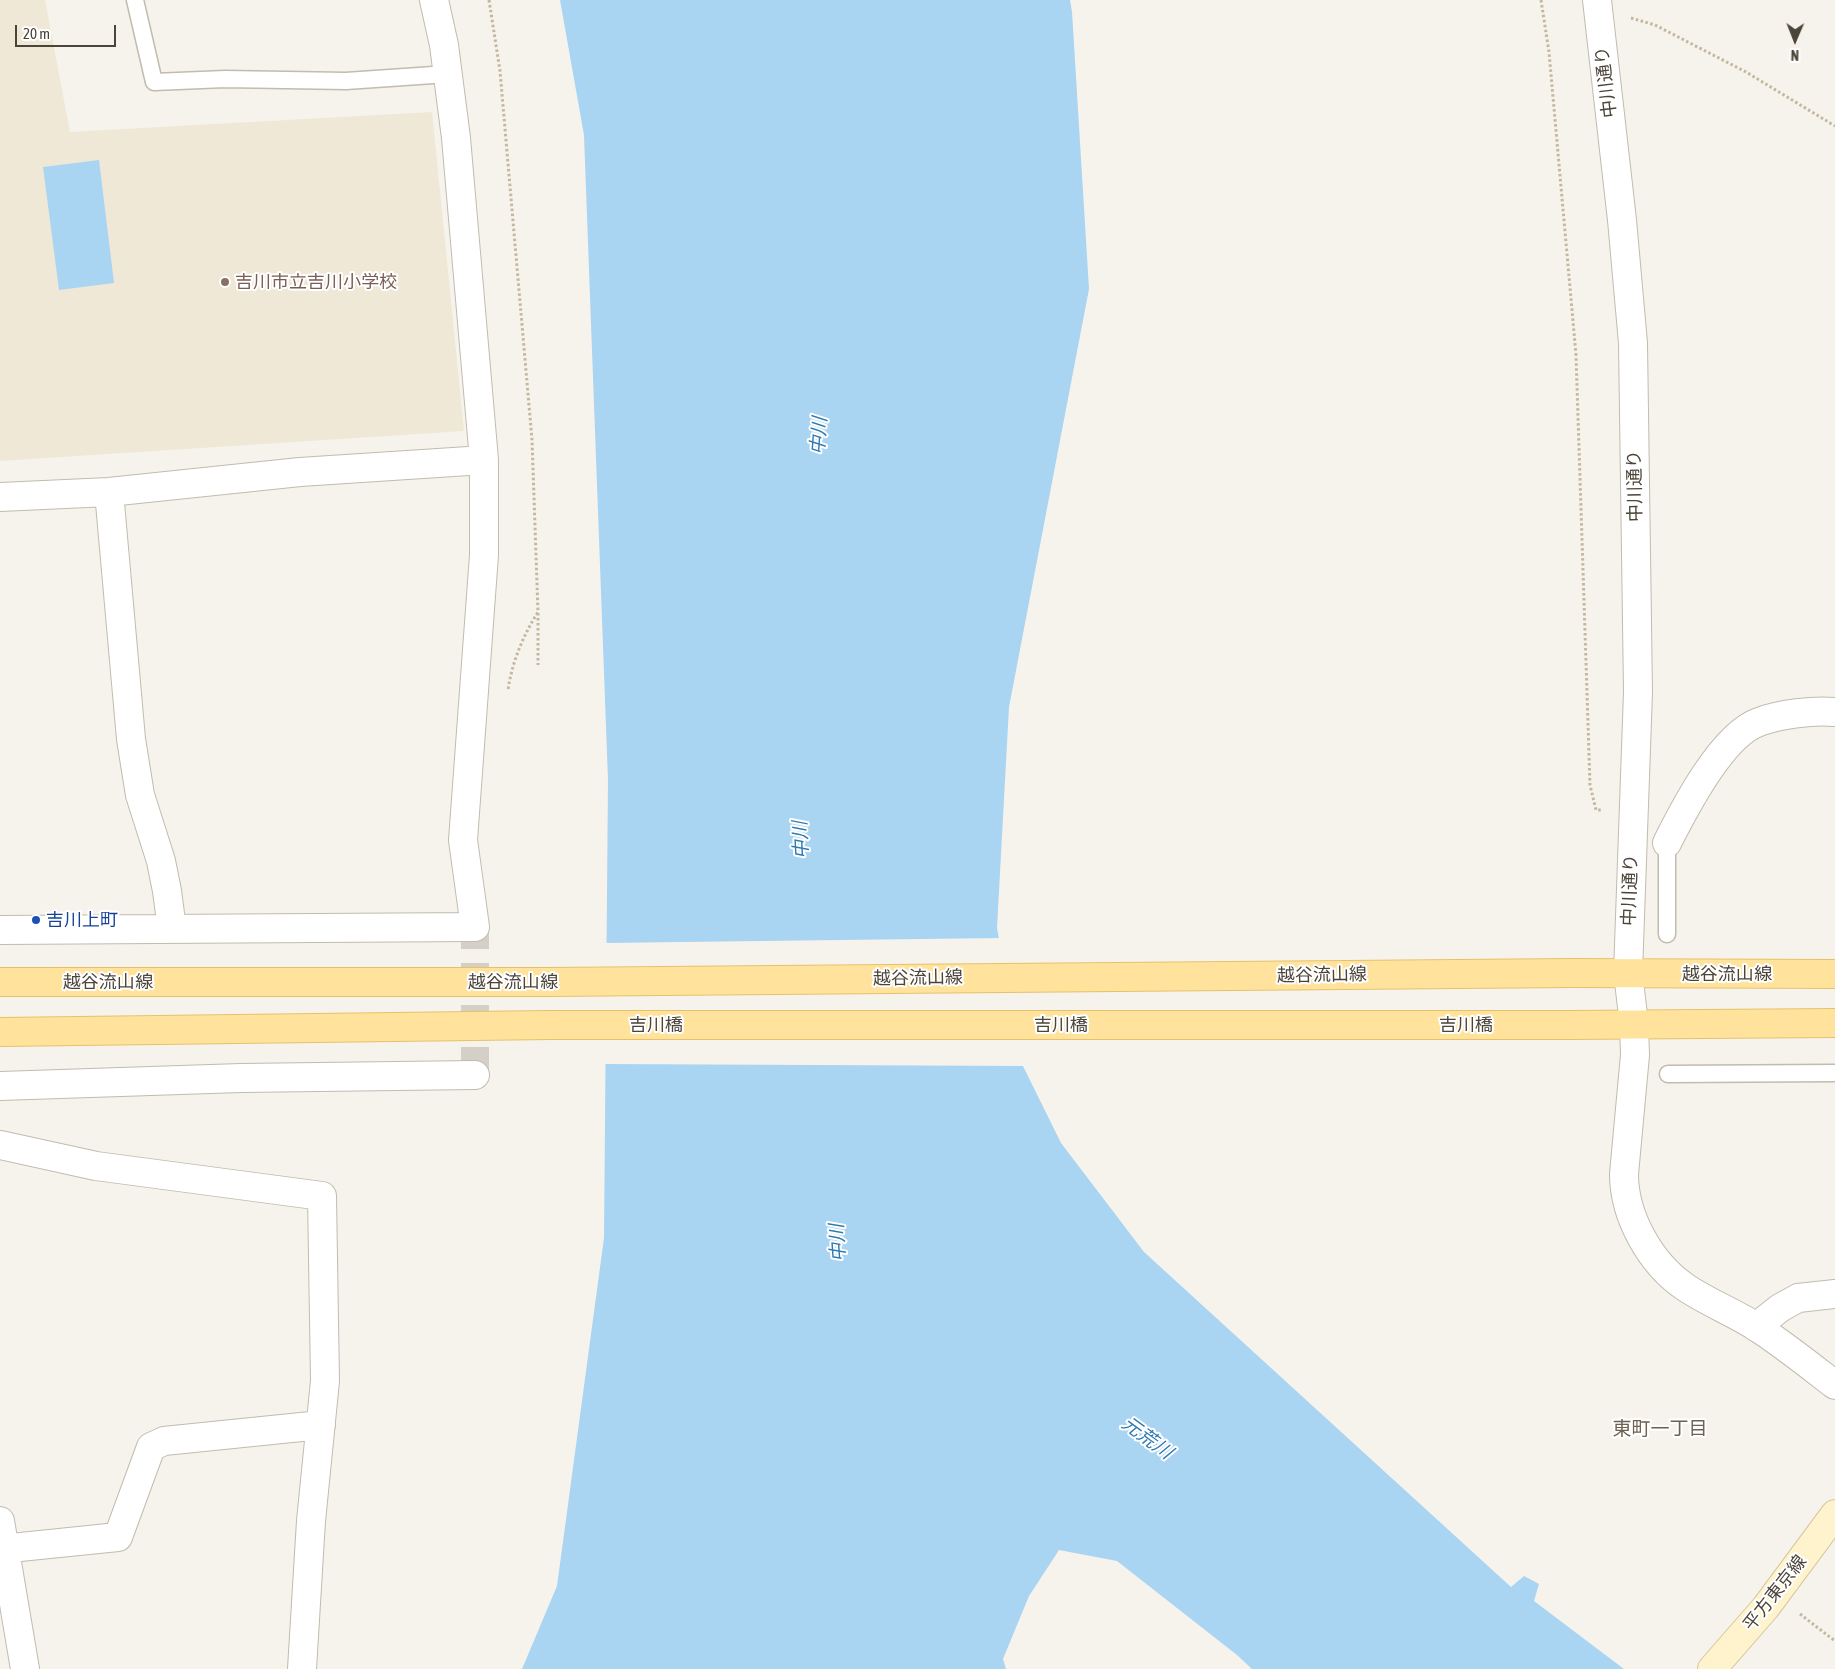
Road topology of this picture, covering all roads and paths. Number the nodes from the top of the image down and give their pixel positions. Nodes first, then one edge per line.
1 (136, 0) edge
2 (434, 0) edge
3 (1541, 0) edge
4 (1597, 4) edge
5 (448, 74) junction
6 (1835, 126) edge
7 (484, 460) junction
8 (110, 492) junction
9 (0, 497) edge
10 (538, 612) dead end
11 (538, 665) dead end
12 (1835, 712) edge
13 (1633, 812) junction
14 (1667, 843) joint
15 (172, 929) junction
16 (0, 930) edge
17 (1667, 934) dead end
18 (1628, 973) junction
19 (1835, 974) edge
20 (0, 982) edge
21 (1835, 1023) edge
22 (1634, 1024) junction
23 (0, 1032) edge
24 (1835, 1073) edge
25 (1668, 1074) dead end
26 (475, 1075) dead end
27 (0, 1086) edge
28 (0, 1145) edge
29 (1835, 1294) edge
30 (1756, 1327) junction
31 (1835, 1385) edge
32 (321, 1425) junction
33 (1835, 1514) edge
34 (0, 1521) edge
35 (2, 1548) edge
36 (1794, 1610) dead end
37 (1835, 1641) edge
38 (25, 1669) edge
39 (302, 1669) edge
40 (1712, 1669) edge

1 - 5 lane
2 - 5 street
3 - 13 path
4 - 6 path
4 - 13 street, 中川通り
5 - 7 street
7 - 8 street
7 - 15 street
8 - 9 street
8 - 15 street
10 - 11 path
12 - 14 street
13 - 18 street, 中川通り
14 - 17 lane
15 - 16 street
18 - 19 main road, 越谷流山線
18 - 20 main road, 越谷流山線
18 - 22 street, 中川通り
21 - 22 main road
22 - 23 main road, 吉川橋
22 - 30 street, 中川通り
24 - 25 lane
26 - 27 street
28 - 32 street
29 - 30 street
30 - 31 street, 中川通り
32 - 35 street
32 - 39 street
33 - 40 main road, 平方東京線
34 - 35 street
35 - 38 street
36 - 37 path

